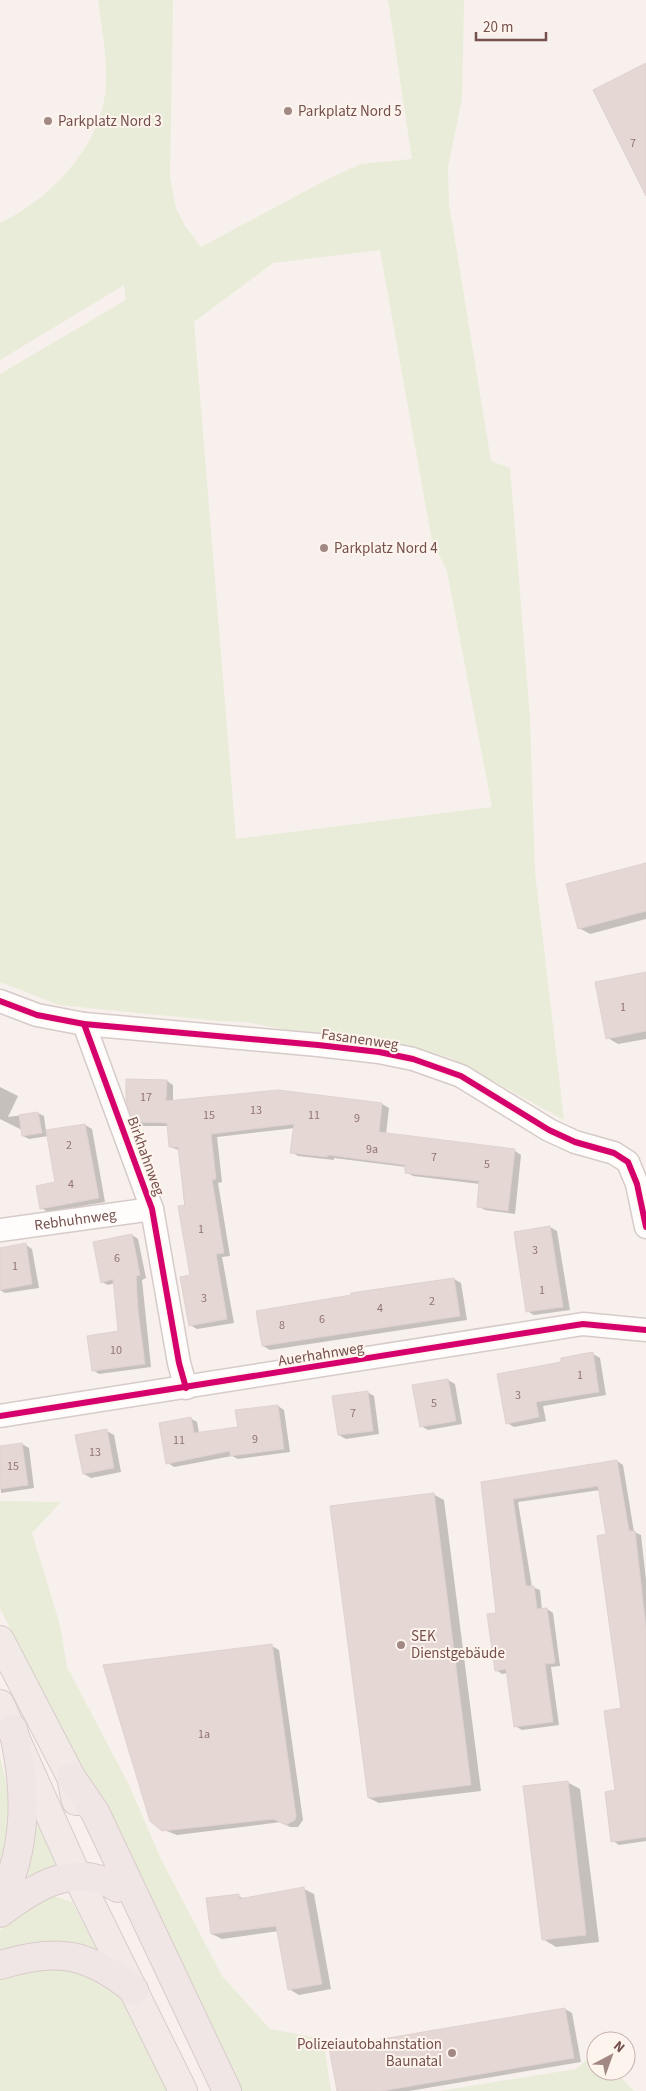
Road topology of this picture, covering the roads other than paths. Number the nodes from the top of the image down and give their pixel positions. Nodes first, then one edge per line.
1 (0, 1001) edge
2 (84, 1024) junction
3 (152, 1209) junction
4 (646, 1227) edge
5 (0, 1230) edge
6 (646, 1330) edge
7 (186, 1388) junction
8 (0, 1416) edge
9 (0, 1640) edge
10 (0, 1704) edge
11 (13, 1729) junction
12 (71, 1778) junction
13 (77, 1876) junction
14 (118, 1888) junction
15 (0, 1903) edge
16 (0, 1913) edge
17 (0, 1966) edge
18 (134, 1990) junction
19 (183, 2091) edge
20 (212, 2091) edge
21 (227, 2091) edge

1 - 2 street, Fasanenweg
2 - 3 street, Birkhahnweg
2 - 4 street, Fasanenweg
3 - 5 street, Rebhuhnweg
3 - 7 street, Birkhahnweg
6 - 7 street, Auerhahnweg
7 - 8 street, Auerhahnweg
9 - 12 main road
10 - 11 main road
11 - 13 main road
11 - 15 highway
12 - 14 main road
12 - 21 highway
13 - 14 highway
13 - 16 highway
13 - 18 main road
14 - 20 main road
17 - 18 highway
18 - 19 main road

